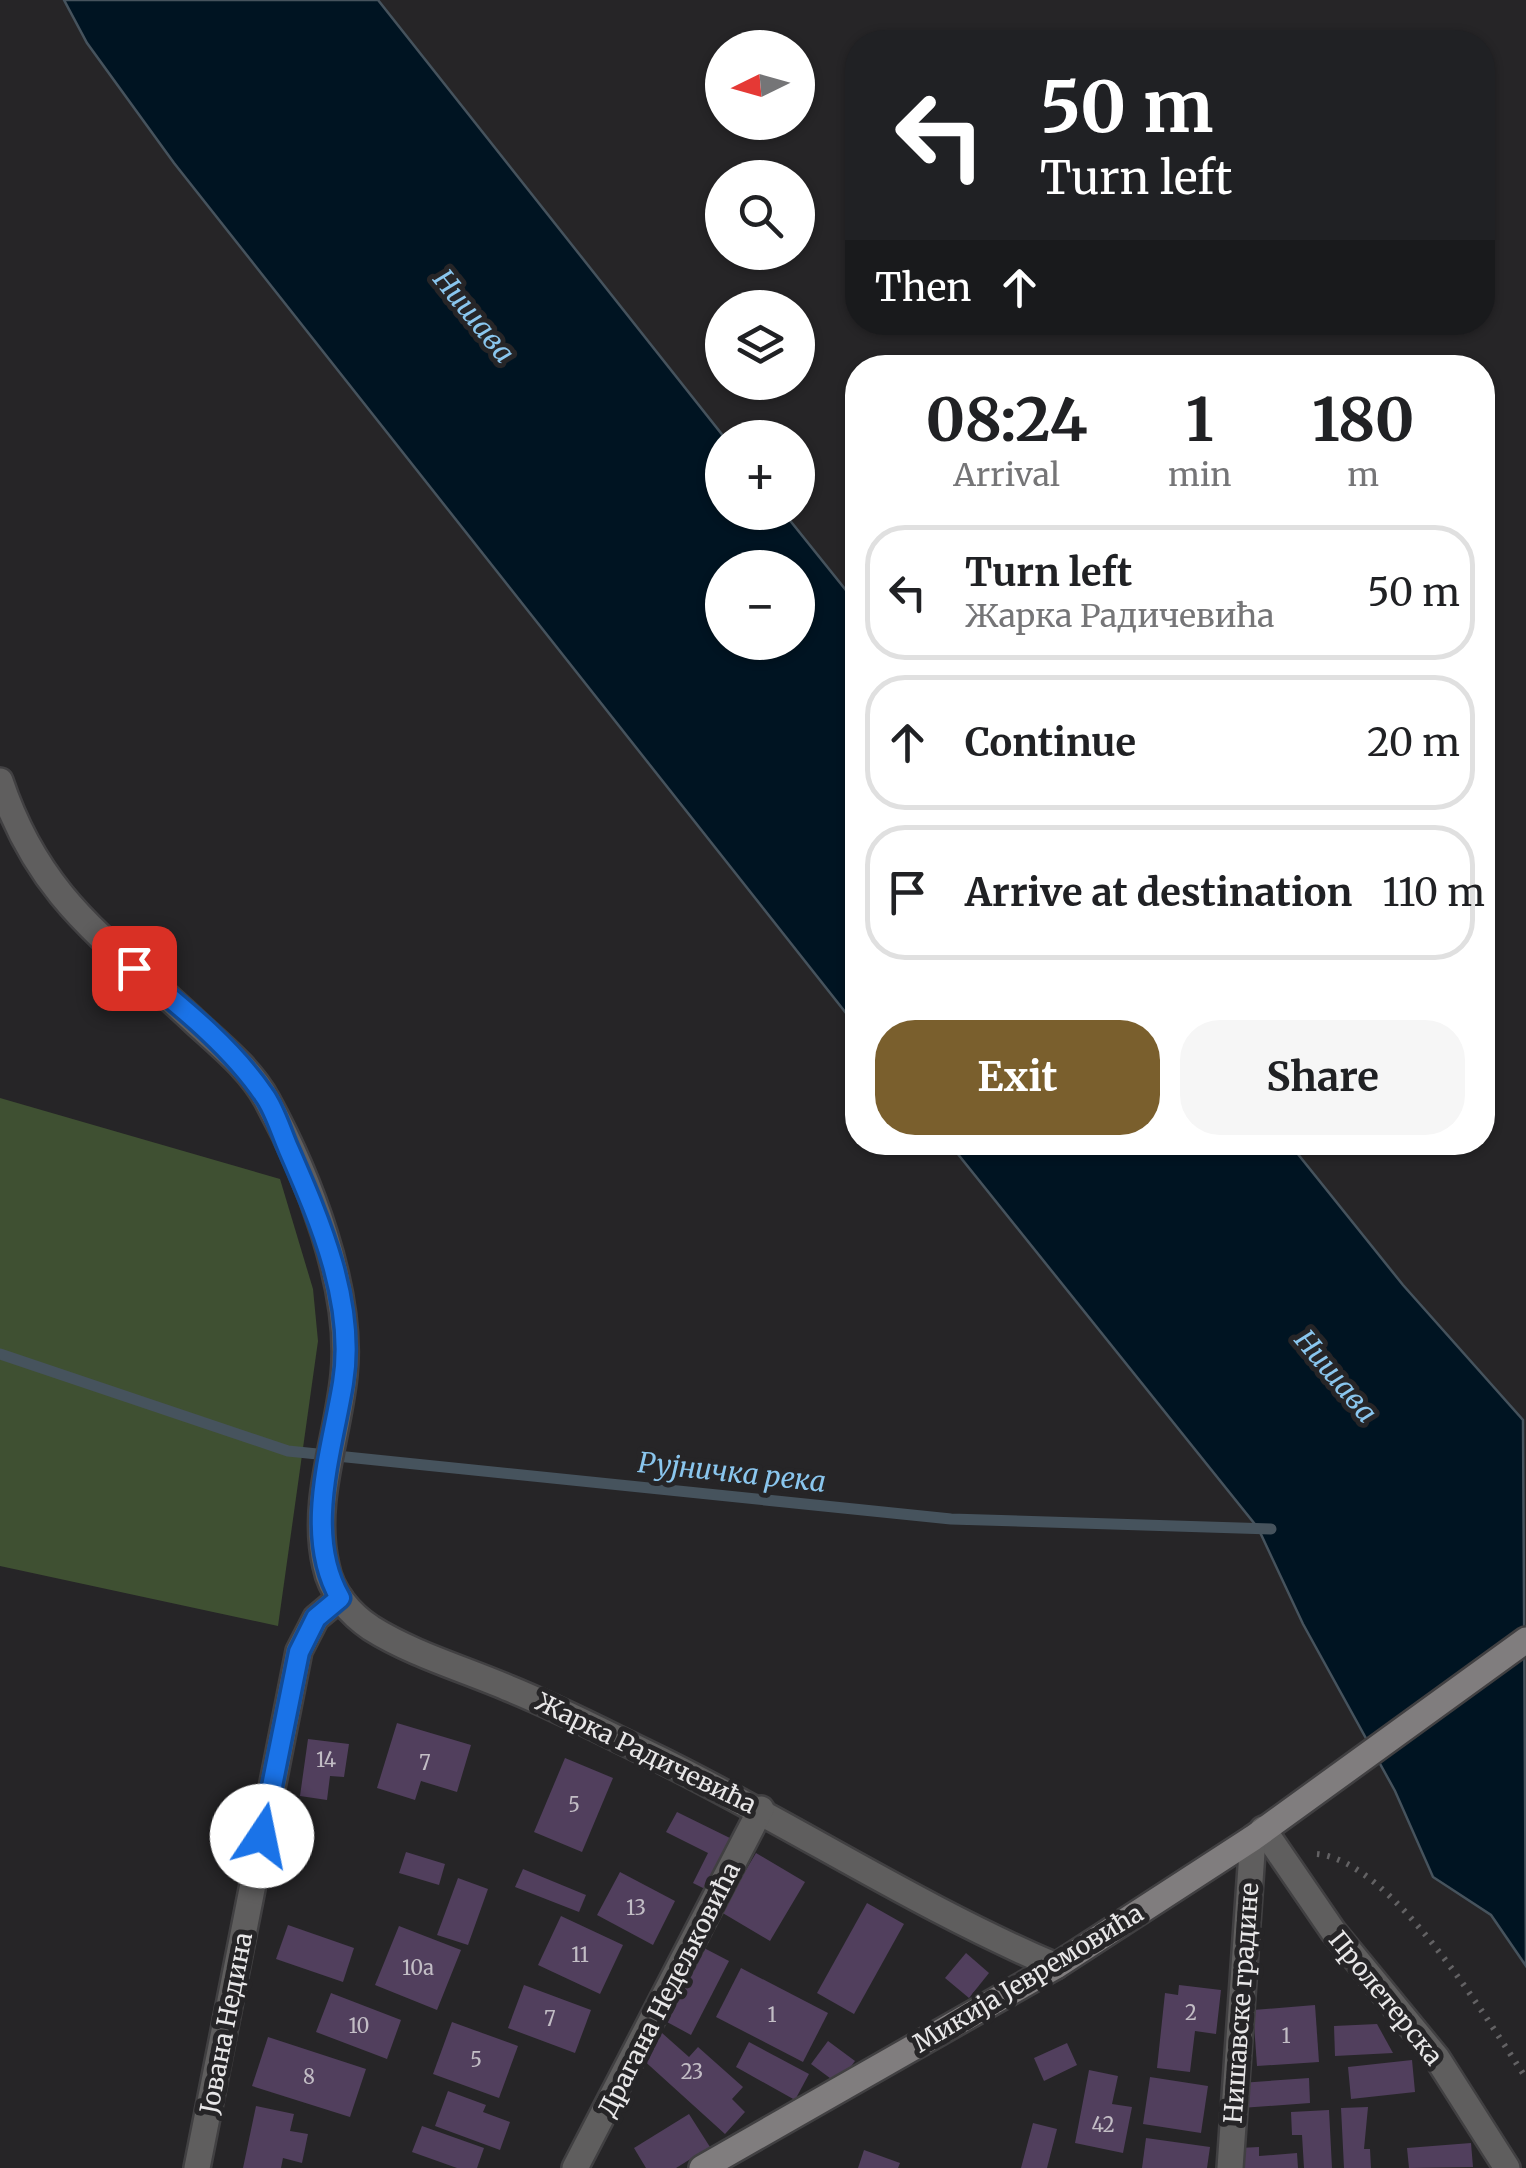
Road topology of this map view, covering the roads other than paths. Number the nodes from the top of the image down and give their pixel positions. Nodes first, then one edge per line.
1 (0, 781) edge
2 (340, 1598) junction
3 (1526, 1640) edge
4 (761, 1809) junction
5 (1258, 1834) junction
6 (1056, 1966) junction
7 (197, 2168) edge
8 (575, 2168) edge
9 (702, 2168) edge
10 (1230, 2168) edge
11 (1508, 2168) edge

1 - 2 street, Жарка Радичевића
2 - 4 street, Жарка Радичевића
2 - 7 street, Јована Недина
3 - 5 street, Микија Јевремовића
4 - 6 street, Жарка Радичевића
4 - 8 street, Драгана Недељковића
5 - 6 street, Микија Јевремовића
5 - 10 street, Нишавске градине
5 - 11 street, Пролетерска
6 - 9 street, Микија Јевремовића

